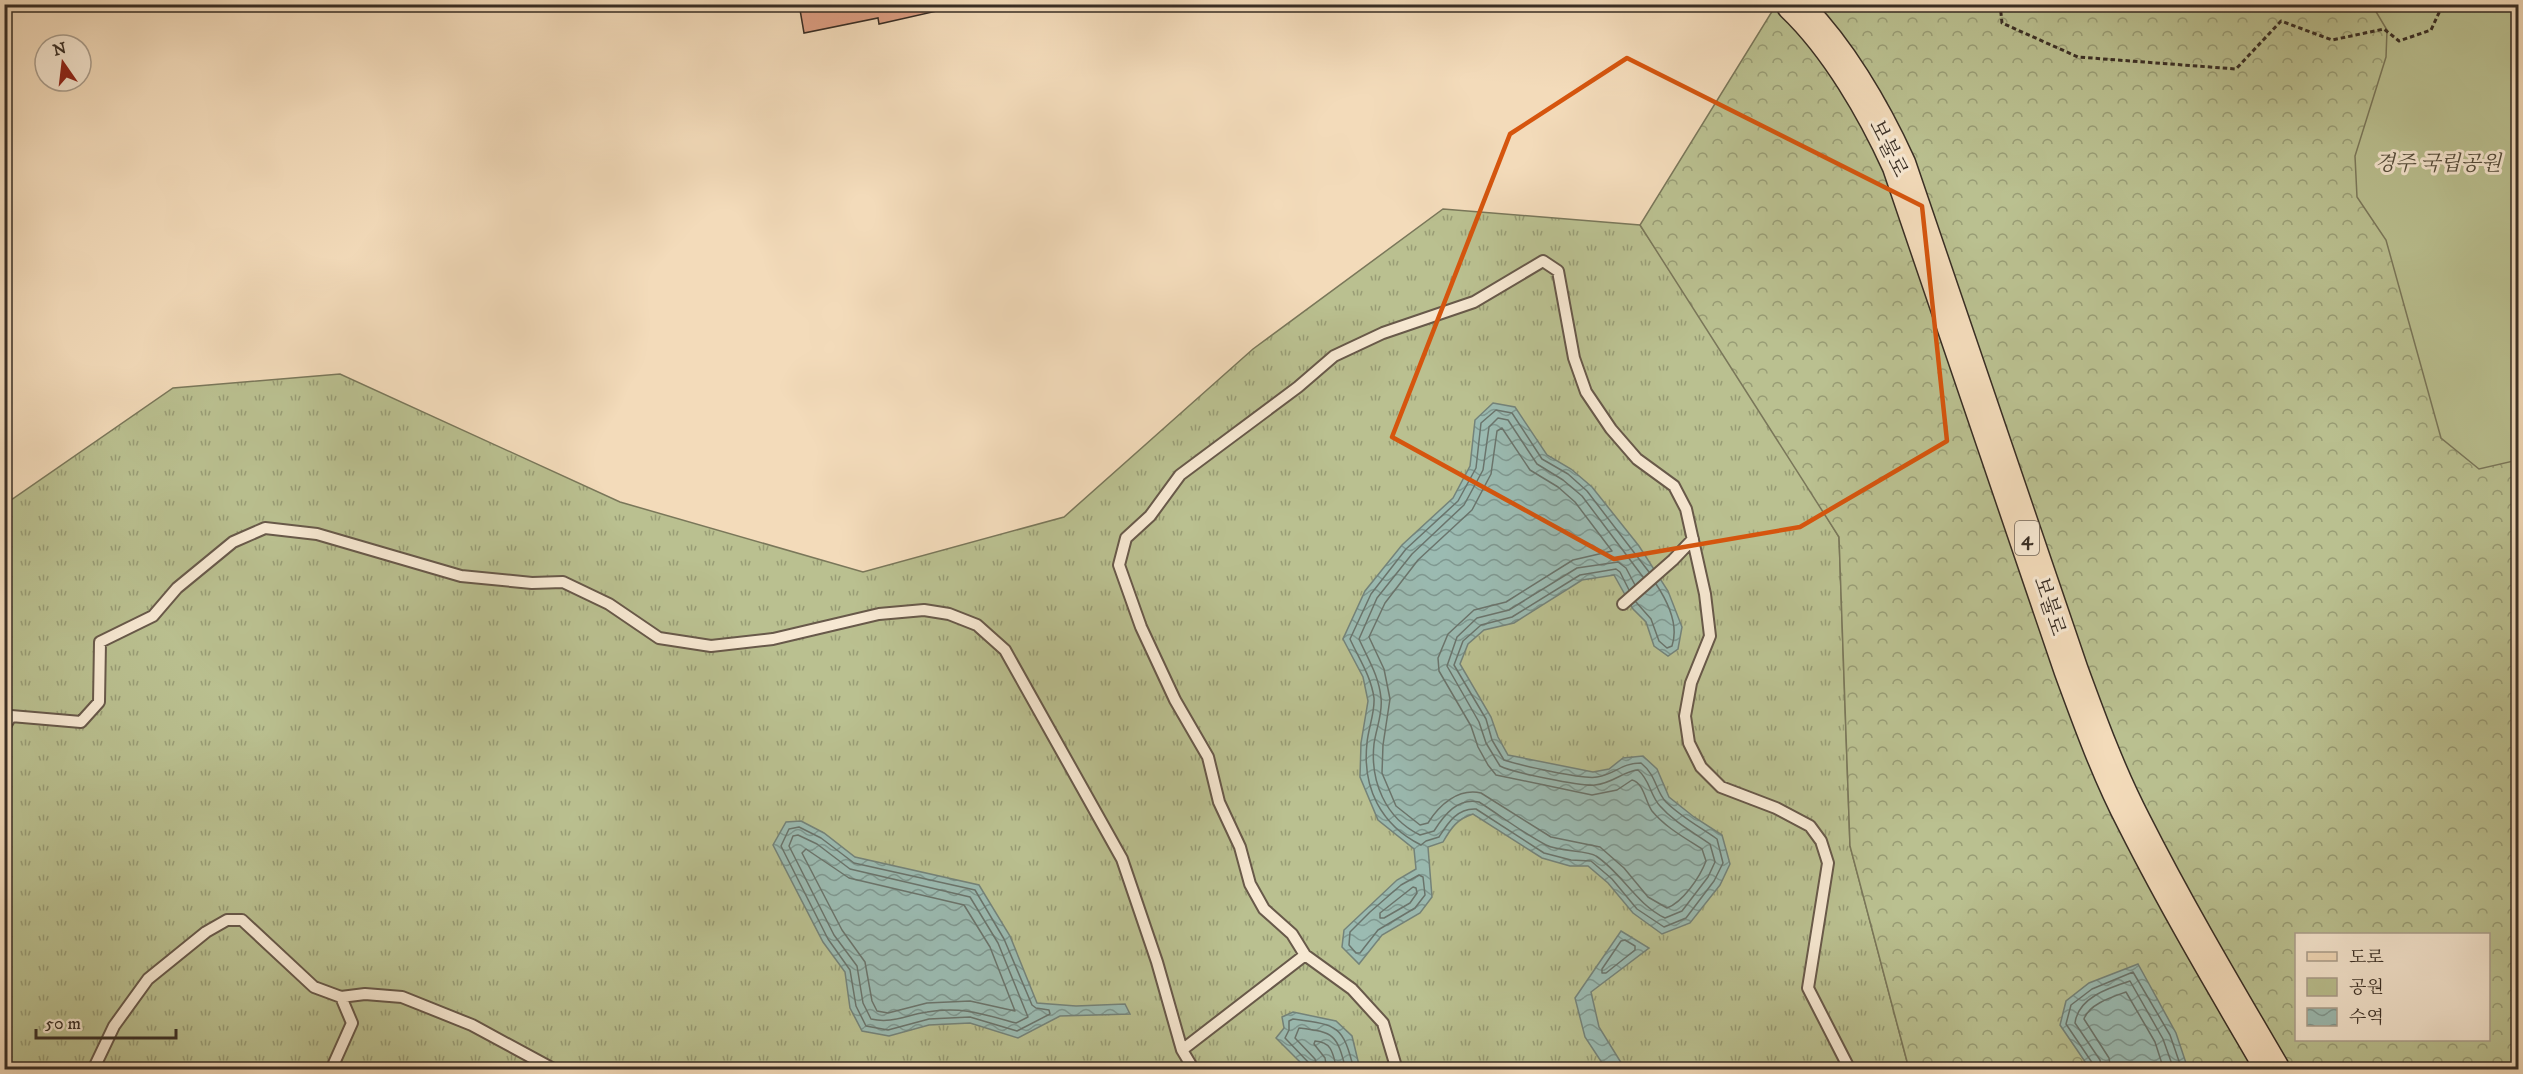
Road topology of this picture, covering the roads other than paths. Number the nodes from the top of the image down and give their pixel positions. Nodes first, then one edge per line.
1 (1793, 4) edge
2 (1693, 539) junction
3 (1623, 604) dead end
4 (4, 728) edge
5 (1305, 955) junction
6 (341, 997) junction
7 (1182, 1050) junction
8 (93, 1070) edge
9 (331, 1070) edge
10 (555, 1070) edge
11 (1194, 1070) edge
12 (1398, 1070) edge
13 (1850, 1070) edge
14 (2273, 1070) edge

1 - 14 main road, 보불로 / 4
2 - 3 lane
2 - 5 lane
2 - 13 lane
4 - 7 lane
5 - 7 lane
5 - 12 lane
6 - 8 lane
6 - 9 lane
6 - 10 lane
7 - 11 lane

